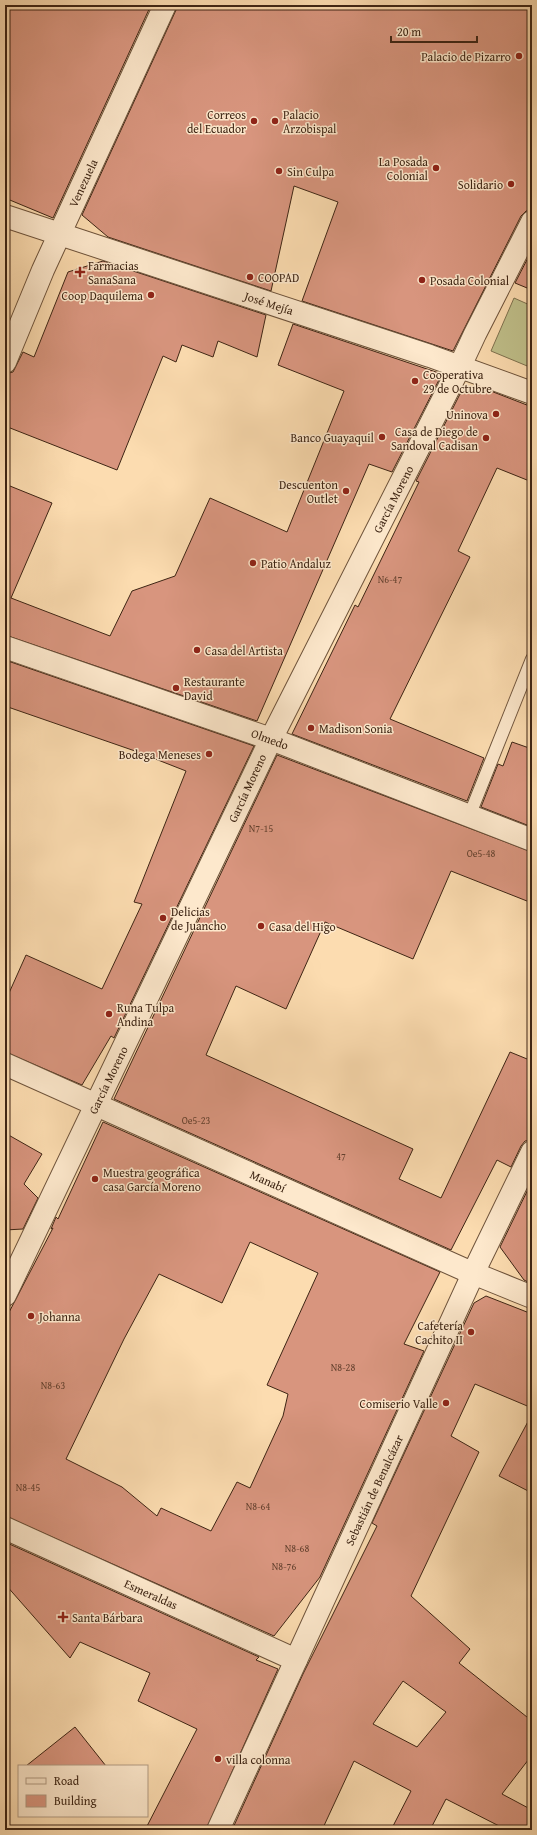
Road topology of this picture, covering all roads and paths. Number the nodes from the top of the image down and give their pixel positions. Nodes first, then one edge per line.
1 (165, 5) edge
2 (5, 216) edge
3 (532, 222) edge
4 (60, 233) junction
5 (5, 362) edge
6 (460, 367) junction
7 (532, 393) edge
8 (5, 647) edge
9 (532, 659) edge
10 (271, 738) junction
11 (470, 814) junction
12 (532, 840) edge
13 (5, 1064) edge
14 (97, 1104) junction
15 (532, 1152) edge
16 (475, 1273) junction
17 (5, 1295) edge
18 (532, 1297) edge
19 (5, 1528) edge
20 (296, 1660) junction
21 (218, 1830) edge

1 - 4 street, Venezuela
2 - 4 street, José Mejía
3 - 6 street, García Moreno
4 - 5 street, Venezuela
4 - 6 street, José Mejía
6 - 7 street, José Mejía
6 - 10 street, García Moreno
8 - 10 street, Olmedo
9 - 11 lane
10 - 11 street, Olmedo
10 - 14 street, García Moreno
11 - 12 street, Olmedo
13 - 14 street, Manabí
14 - 16 street, Manabí
14 - 17 street, García Moreno
15 - 16 street, Sebastián de Benalcázar
16 - 18 street, Manabí
16 - 20 street, Sebastián de Benalcázar
19 - 20 street, Esmeraldas
20 - 21 street, Sebastián de Benalcázar

